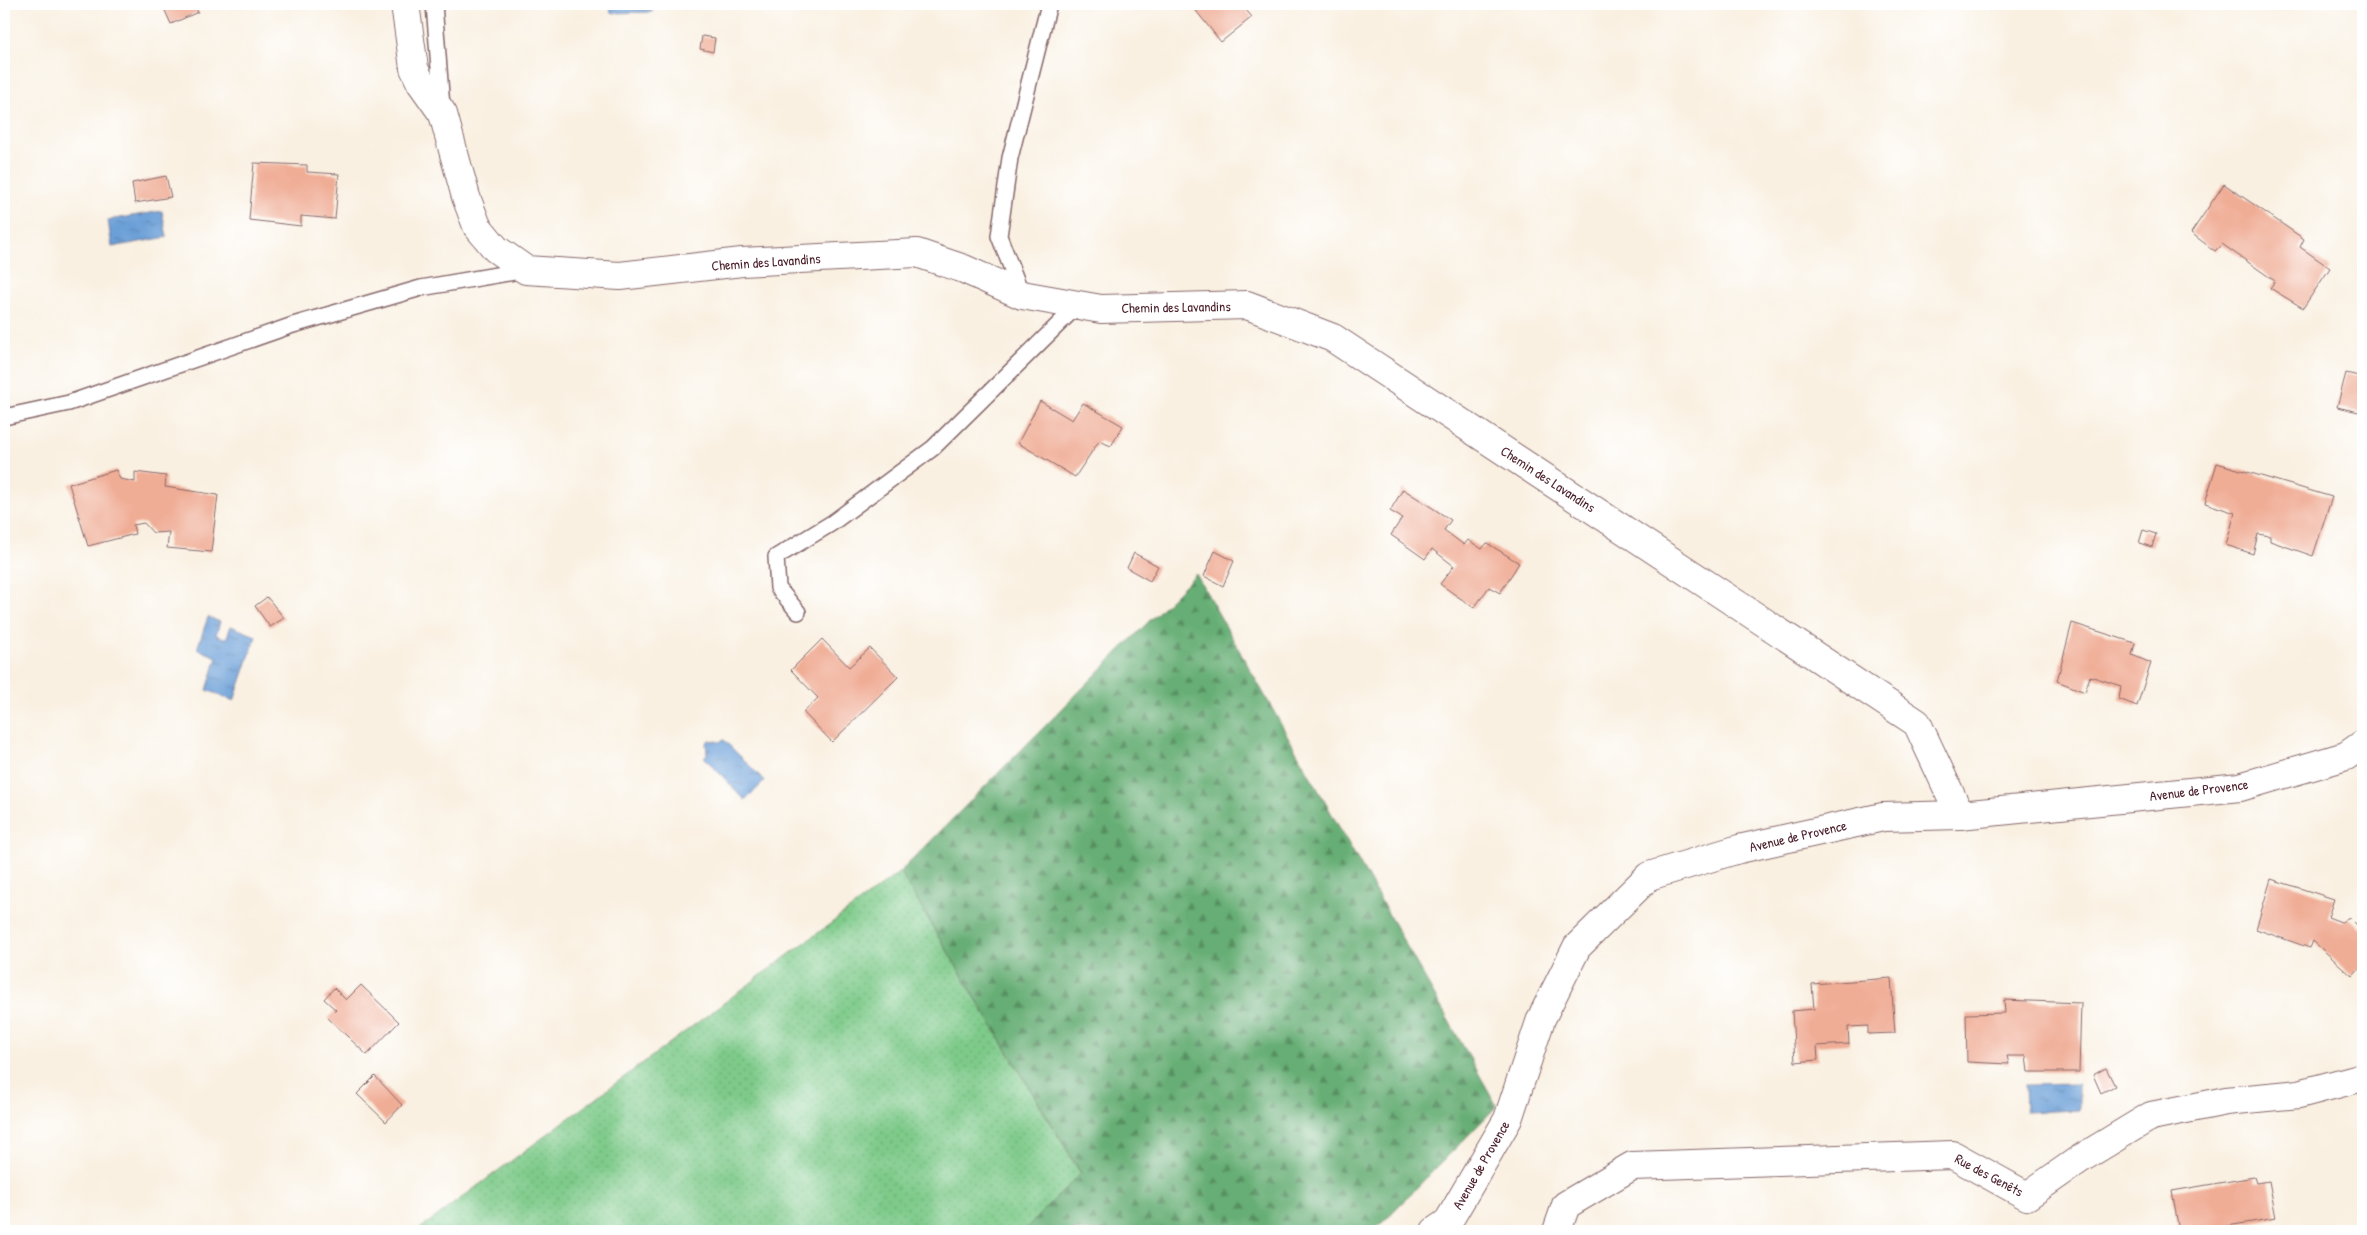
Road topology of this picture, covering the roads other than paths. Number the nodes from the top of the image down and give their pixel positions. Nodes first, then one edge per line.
1 (405, 4) edge
2 (434, 4) edge
3 (1049, 4) edge
4 (443, 114) junction
5 (526, 270) junction
6 (1022, 295) junction
7 (1078, 305) junction
8 (4, 417) edge
9 (798, 612) dead end
10 (2363, 744) edge
11 (1960, 815) junction
12 (2363, 1077) edge
13 (1434, 1231) edge
14 (1557, 1231) edge

1 - 4 street
2 - 4 lane
3 - 6 lane
4 - 5 street
5 - 6 street, Chemin des Lavandins
5 - 8 lane
6 - 7 street, Chemin des Lavandins
7 - 9 lane
7 - 11 street, Chemin des Lavandins
10 - 11 street, Avenue de Provence
11 - 13 street, Avenue de Provence
12 - 14 street, Rue des Genêts

